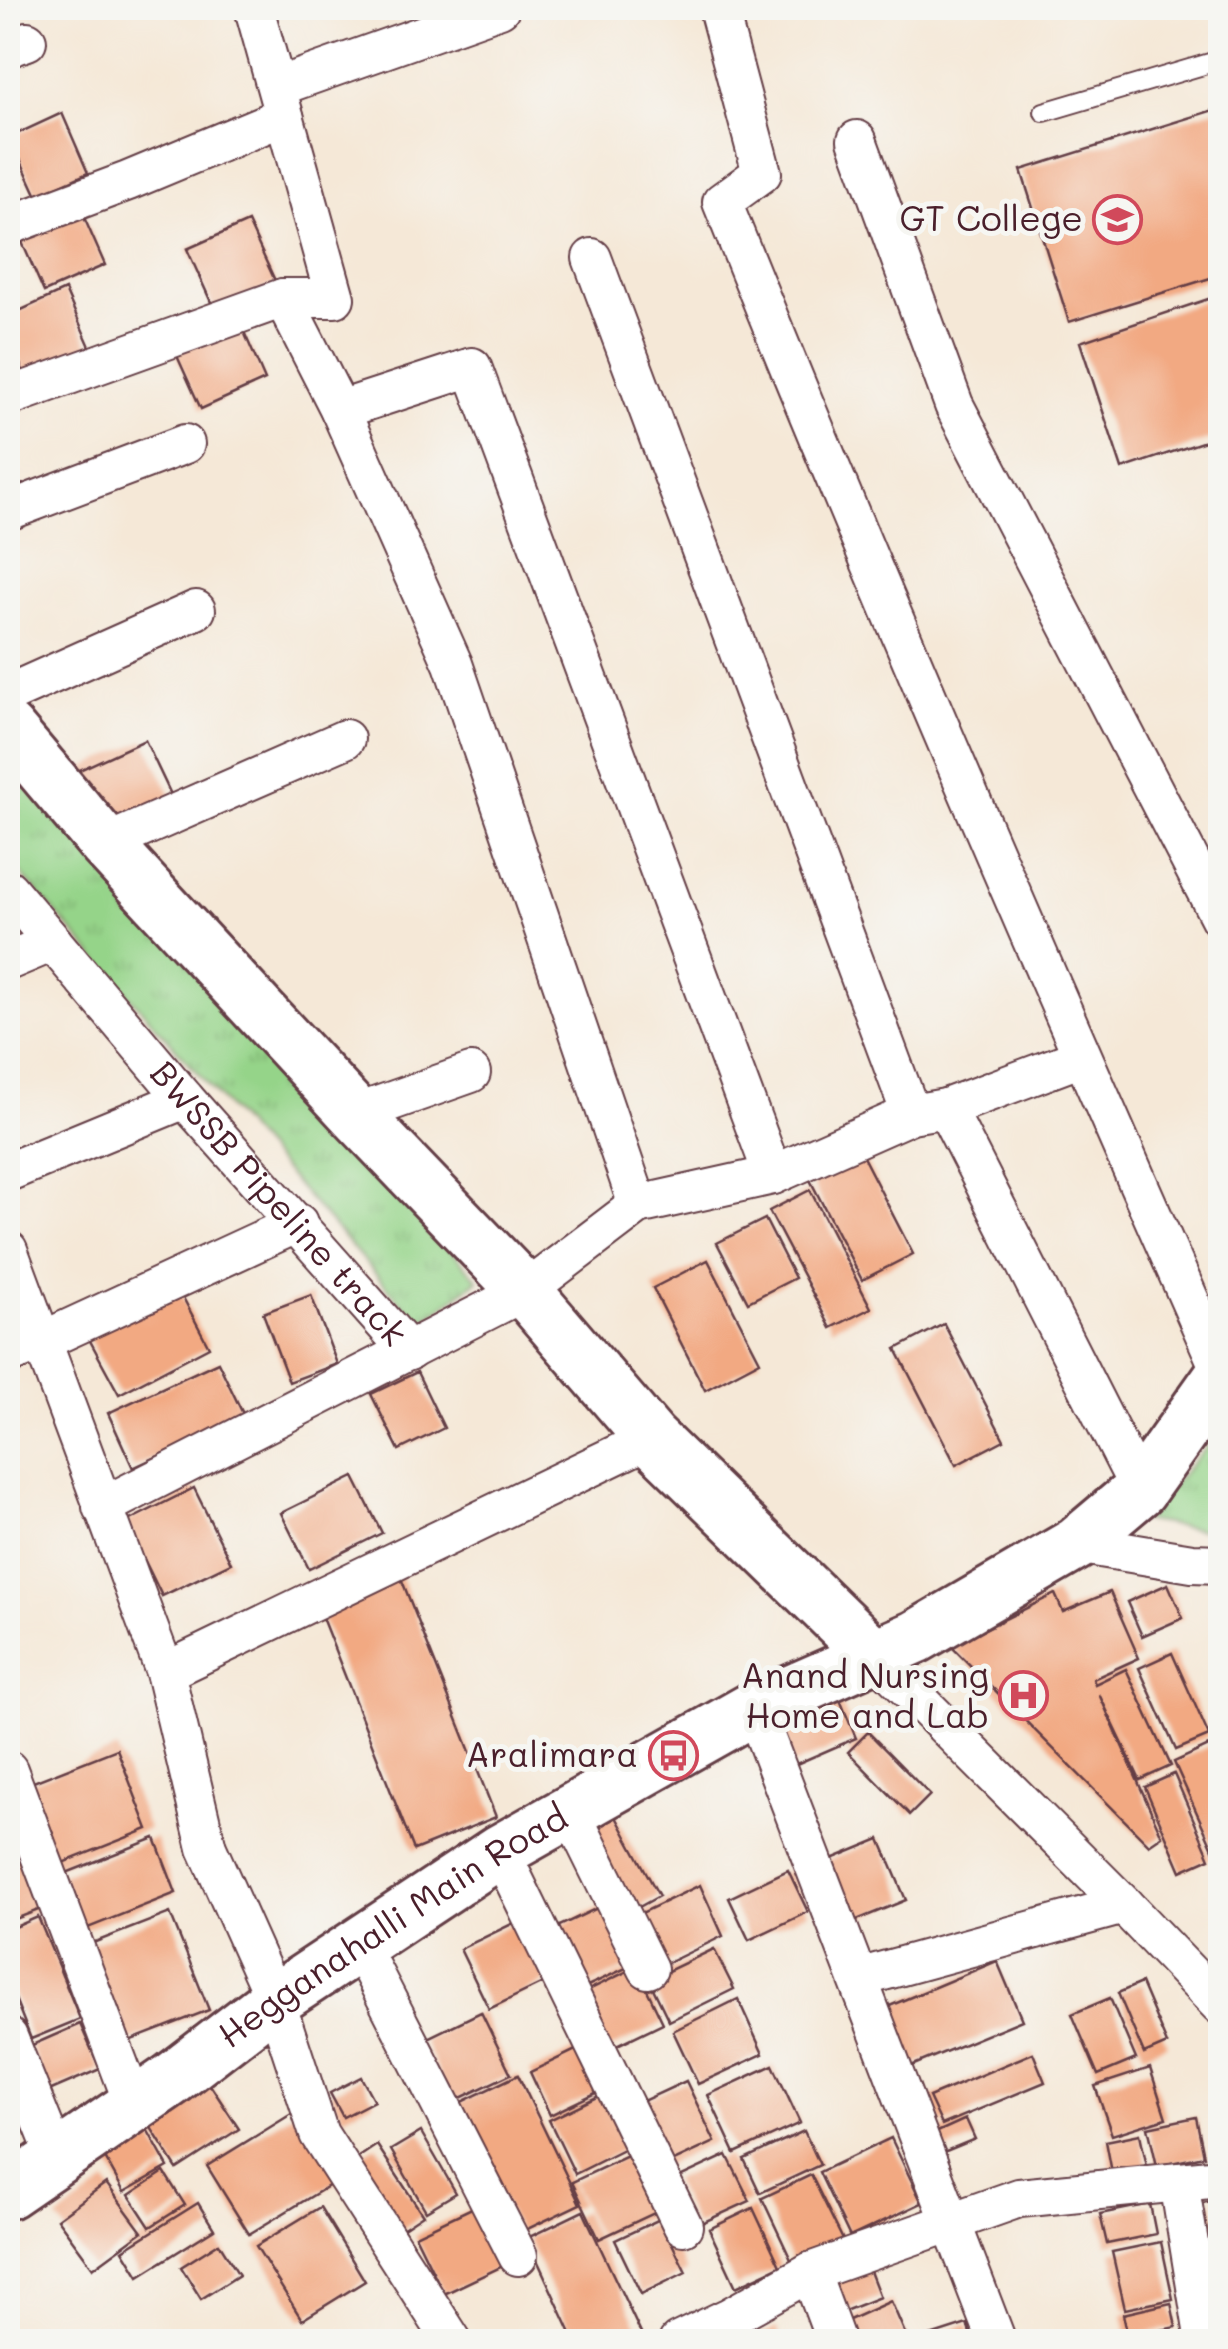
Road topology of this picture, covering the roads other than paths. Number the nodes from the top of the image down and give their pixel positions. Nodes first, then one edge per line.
1 (254, 8) edge
2 (500, 8) edge
3 (718, 8) edge
4 (1220, 60) edge
5 (280, 101) junction
6 (1044, 112) dead end
7 (857, 140) dead end
8 (8, 226) edge
9 (592, 258) dead end
10 (282, 298) junction
11 (8, 397) edge
12 (340, 410) junction
13 (185, 444) dead end
14 (8, 510) edge
15 (196, 610) dead end
16 (8, 694) edge
17 (8, 729) edge
18 (344, 739) dead end
19 (106, 844) junction
20 (8, 889) edge
21 (1220, 918) edge
22 (54, 942) junction
23 (8, 961) edge
24 (1082, 1057) junction
25 (471, 1074) dead end
26 (185, 1099) junction
27 (928, 1111) junction
28 (355, 1114) junction
29 (8, 1172) edge
30 (773, 1176) junction
31 (638, 1205) junction
32 (298, 1223) junction
33 (8, 1250) edge
34 (525, 1291) junction
35 (25, 1348) edge
36 (409, 1351) junction
37 (1220, 1369) edge
38 (1220, 1377) edge
39 (651, 1438) junction
40 (1140, 1490) junction
41 (102, 1507) junction
42 (1076, 1544) junction
43 (1220, 1564) edge
44 (875, 1656) junction
45 (165, 1672) junction
46 (754, 1708) junction
47 (8, 1770) edge
48 (570, 1811) junction
49 (500, 1851) junction
50 (1124, 1905) junction
51 (358, 1945) junction
52 (648, 1969) dead end
53 (858, 1978) junction
54 (275, 2000) junction
55 (1220, 2006) edge
56 (8, 2037) edge
57 (134, 2105) junction
58 (56, 2159) junction
59 (1220, 2178) edge
60 (1179, 2182) junction
61 (8, 2192) edge
62 (953, 2222) junction
63 (684, 2226) dead end
64 (518, 2256) dead end
65 (810, 2272) junction
66 (453, 2342) edge
67 (678, 2342) edge
68 (836, 2342) edge
69 (997, 2342) edge
70 (1205, 2342) edge

1 - 5 street
2 - 5 street
3 - 24 street
4 - 6 lane
5 - 8 street
5 - 10 street
7 - 21 street
9 - 27 street
10 - 11 street
10 - 12 street
12 - 30 street
12 - 31 street
13 - 14 street
15 - 16 street
17 - 19 main road
18 - 19 street
19 - 28 main road
20 - 22 street, BWSSB Pipeline track
22 - 23 street
22 - 26 street, BWSSB Pipeline track
24 - 27 street
24 - 37 street
25 - 28 street
26 - 29 street
26 - 32 street, BWSSB Pipeline track
27 - 30 street
27 - 40 street
28 - 34 main road
30 - 31 street
31 - 34 street, BWSSB Pipeline track
32 - 35 street
32 - 36 street, BWSSB Pipeline track
33 - 35 street
34 - 36 street, BWSSB Pipeline track
34 - 39 main road
35 - 41 street
36 - 41 street
38 - 40 main road, Hegganahalli Main Road
39 - 44 main road
39 - 45 street
40 - 42 main road, Hegganahalli Main Road
41 - 45 street
42 - 43 street
42 - 44 main road, Hegganahalli Main Road
44 - 46 main road, Hegganahalli Main Road
44 - 50 street
45 - 54 street
46 - 48 main road, Hegganahalli Main Road
46 - 53 street
47 - 57 street
48 - 49 main road, Hegganahalli Main Road
48 - 52 street
49 - 51 main road, Hegganahalli Main Road
49 - 63 street
50 - 53 street
50 - 55 street
51 - 54 main road, Hegganahalli Main Road
51 - 64 street
53 - 62 street
54 - 57 main road, Hegganahalli Main Road
54 - 66 street
56 - 58 street
57 - 58 main road, Hegganahalli Main Road
58 - 61 main road, Hegganahalli Main Road
59 - 60 street
60 - 62 street
60 - 70 street
62 - 65 street
62 - 69 street
65 - 67 street
65 - 68 street

